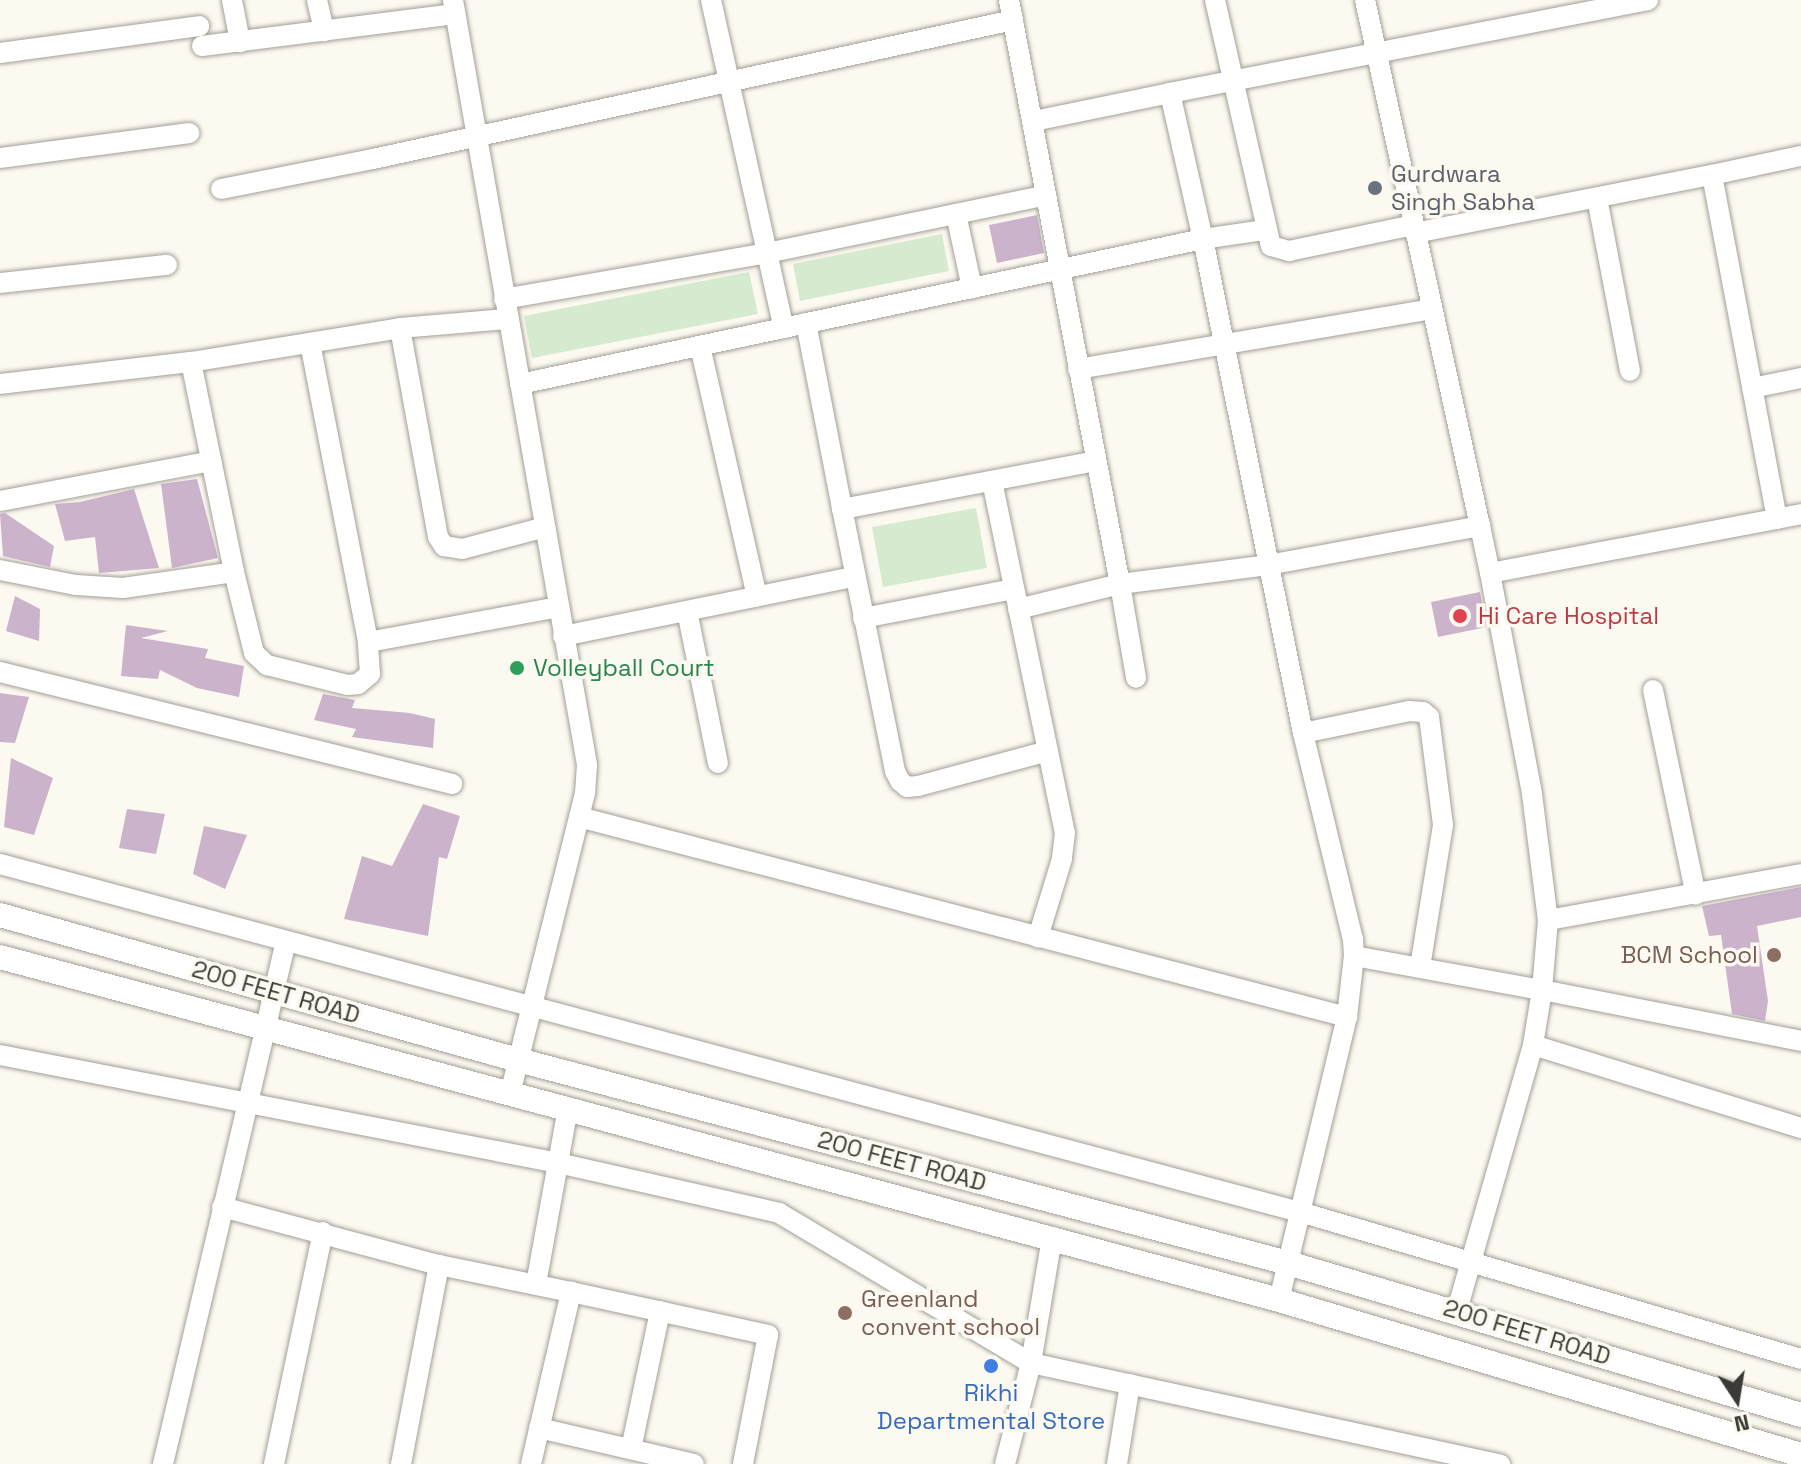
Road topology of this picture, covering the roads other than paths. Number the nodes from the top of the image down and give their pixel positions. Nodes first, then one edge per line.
1 (232, 0) edge
2 (317, 0) edge
3 (711, 0) edge
4 (1215, 0) edge
5 (1365, 0) edge
6 (1648, 0) edge
7 (454, 7) edge
8 (1556, 9) edge
9 (1011, 10) edge
10 (324, 31) junction
11 (240, 42) junction
12 (1374, 52) junction
13 (0, 53) edge
14 (729, 80) junction
15 (1232, 80) junction
16 (1170, 93) junction
17 (1034, 121) junction
18 (189, 133) dead end
19 (477, 136) junction
20 (1801, 156) edge
21 (0, 158) edge
22 (1712, 175) junction
23 (221, 189) dead end
24 (1046, 195) junction
25 (1597, 198) junction
26 (956, 214) junction
27 (1414, 229) junction
28 (1265, 230) junction
29 (1203, 239) junction
30 (767, 253) junction
31 (167, 265) dead end
32 (1060, 270) junction
33 (0, 283) edge
34 (972, 288) junction
35 (506, 309) junction
36 (1432, 309) junction
37 (806, 323) junction
38 (400, 328) junction
39 (784, 328) junction
40 (310, 343) junction
41 (1224, 344) junction
42 (700, 346) junction
43 (191, 362) junction
44 (1078, 369) junction
45 (1630, 371) dead end
46 (1801, 378) edge
47 (0, 384) edge
48 (520, 384) junction
49 (1752, 388) junction
50 (211, 461) junction
51 (1095, 461) junction
52 (992, 481) junction
53 (0, 501) edge
54 (842, 509) junction
55 (1801, 514) edge
56 (1777, 519) junction
57 (1480, 526) junction
58 (545, 527) junction
59 (1268, 565) junction
60 (0, 570) edge
61 (234, 572) junction
62 (1490, 573) junction
63 (854, 577) junction
64 (1120, 584) junction
65 (757, 597) junction
66 (1016, 599) junction
67 (558, 607) junction
68 (687, 611) junction
69 (863, 618) junction
70 (563, 636) junction
71 (368, 642) junction
72 (0, 672) edge
73 (1136, 678) dead end
74 (1653, 690) dead end
75 (1303, 733) junction
76 (1048, 751) junction
77 (718, 763) dead end
78 (452, 784) dead end
79 (579, 817) junction
80 (0, 864) edge
81 (1801, 874) edge
82 (1696, 895) junction
83 (0, 915) edge
84 (1548, 920) junction
85 (1038, 937) junction
86 (286, 941) junction
87 (1354, 956) junction
88 (0, 957) edge
89 (1420, 967) junction
90 (1542, 990) junction
91 (272, 991) junction
92 (531, 1006) junction
93 (1347, 1017) junction
94 (263, 1028) junction
95 (1801, 1041) edge
96 (1533, 1045) junction
97 (0, 1055) edge
98 (518, 1060) junction
99 (510, 1093) junction
100 (248, 1102) junction
101 (568, 1108) junction
102 (1801, 1128) edge
103 (558, 1163) junction
104 (222, 1207) junction
105 (1300, 1212) junction
106 (323, 1232) junction
107 (1052, 1237) junction
108 (1471, 1260) junction
109 (1288, 1263) junction
110 (439, 1265) junction
111 (536, 1284) junction
112 (571, 1292) junction
113 (1279, 1300) junction
114 (1457, 1310) junction
115 (660, 1311) junction
116 (1801, 1359) edge
117 (1031, 1363) junction
118 (1130, 1384) junction
119 (1801, 1415) edge
120 (539, 1428) junction
121 (631, 1449) junction
122 (1801, 1455) edge
123 (163, 1464) edge
124 (274, 1464) edge
125 (401, 1464) edge
126 (531, 1464) edge
127 (694, 1464) edge
128 (743, 1464) edge
129 (1005, 1464) edge
130 (1117, 1464) edge
131 (1500, 1464) edge

1 - 11 street
2 - 10 street
3 - 14 street
4 - 15 street
5 - 12 street
6 - 8 street
7 - 10 street
7 - 19 street
8 - 12 street
9 - 14 street
9 - 17 street
10 - 11 street
11 - 13 street
12 - 15 street
12 - 27 street
14 - 19 street
14 - 30 street
15 - 16 street
15 - 28 street
16 - 17 street
16 - 29 street
17 - 24 street
18 - 21 street
19 - 23 street
19 - 35 street
20 - 22 street
22 - 25 street
22 - 49 street
24 - 26 street
24 - 32 street
25 - 27 street
25 - 45 street
26 - 30 street
26 - 34 street
27 - 28 street
27 - 36 street
28 - 29 street
29 - 32 street
29 - 41 street
30 - 35 street
30 - 39 street
31 - 33 street
32 - 34 street
32 - 44 street
34 - 37 street
35 - 38 street
35 - 48 street
36 - 41 street
36 - 57 street
37 - 39 street
37 - 54 street
38 - 40 street
38 - 58 street
39 - 42 street
40 - 43 street
40 - 71 street
41 - 44 street
41 - 59 street
42 - 48 street
42 - 65 street
43 - 47 street
43 - 50 street
44 - 51 street
46 - 49 street
48 - 58 street
49 - 56 street
50 - 53 street
50 - 61 street
51 - 52 street
51 - 64 street
52 - 54 street
52 - 66 street
54 - 63 street
55 - 56 street
56 - 62 street
57 - 59 street
57 - 62 street
58 - 67 street
59 - 64 street
59 - 75 street
60 - 61 street
61 - 71 street
62 - 84 street
63 - 65 street
63 - 69 street
64 - 66 street
64 - 73 street
65 - 68 street
66 - 69 street
66 - 76 street
67 - 70 street
67 - 71 street
68 - 70 street
68 - 77 street
69 - 76 street
70 - 79 street
72 - 78 street
74 - 82 street
75 - 87 street
75 - 89 street
76 - 85 street
79 - 85 street
79 - 92 street
80 - 86 street
81 - 82 street
82 - 84 street
83 - 91 street, 200 FEET ROAD
84 - 90 street
85 - 93 street
86 - 91 street
86 - 92 street
87 - 89 street
87 - 93 street
88 - 94 street
89 - 90 street
90 - 95 street
90 - 96 street
91 - 94 street
91 - 98 street, 200 FEET ROAD
92 - 98 street
92 - 105 street
93 - 105 street
94 - 99 street
94 - 100 street
96 - 102 street
96 - 108 street
97 - 100 street
98 - 99 street
98 - 109 street, 200 FEET ROAD
99 - 101 street
100 - 103 street
100 - 104 street
101 - 103 street
101 - 107 street
103 - 111 street
103 - 117 street
104 - 106 street
104 - 123 street
105 - 108 street
105 - 109 street
106 - 110 street
106 - 124 street
107 - 113 street
107 - 117 street
108 - 114 street
108 - 116 street
109 - 113 street
109 - 114 street, 200 FEET ROAD
110 - 111 street
110 - 125 street
111 - 112 street
112 - 115 street
112 - 120 street
113 - 122 street
114 - 119 street, 200 FEET ROAD
115 - 121 street
115 - 128 street
117 - 118 street
117 - 129 street
118 - 130 street
118 - 131 street
120 - 121 street
120 - 126 street
121 - 127 street

